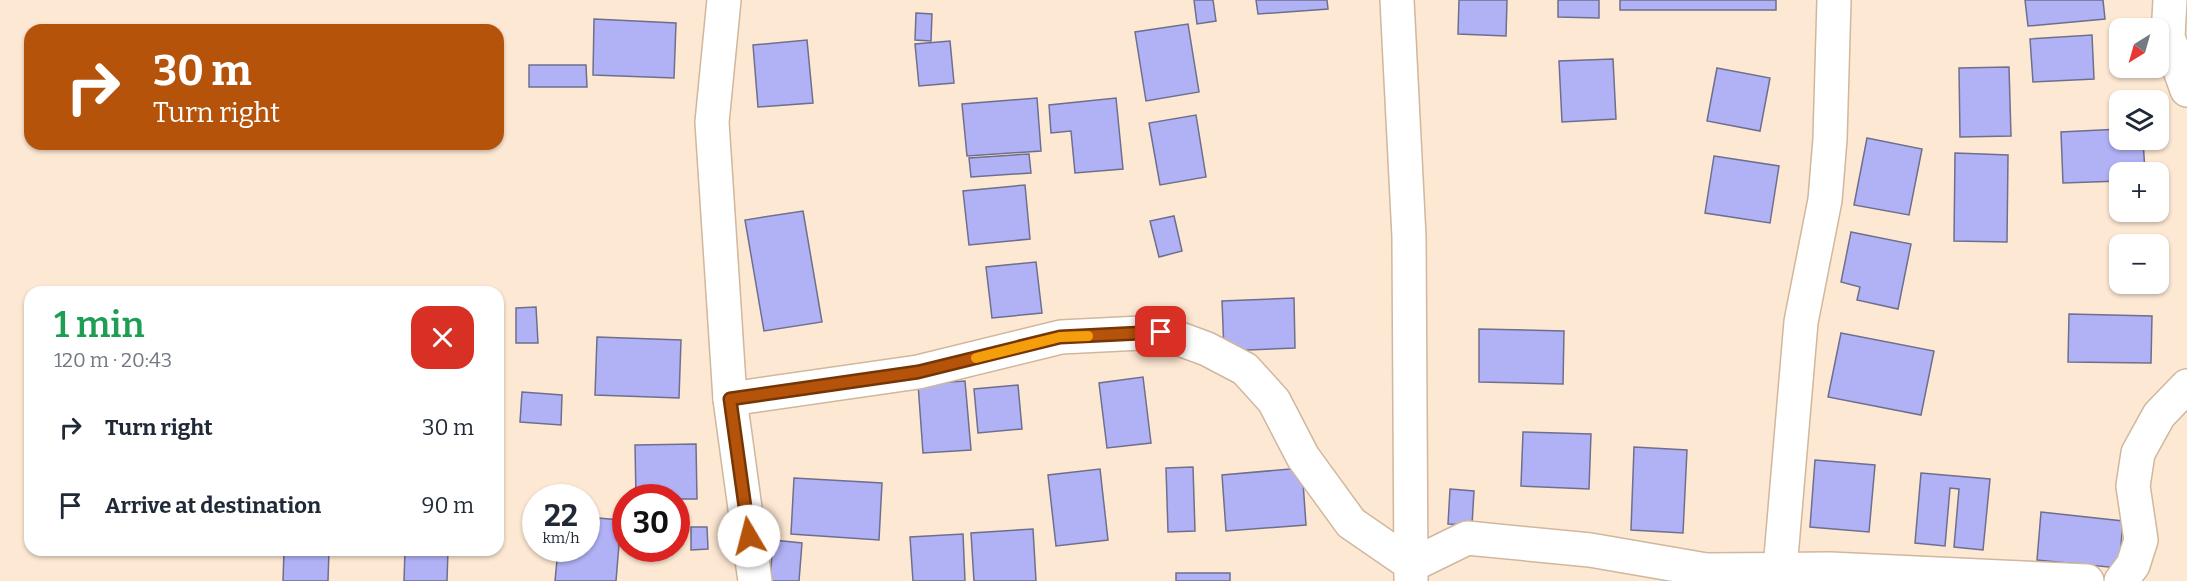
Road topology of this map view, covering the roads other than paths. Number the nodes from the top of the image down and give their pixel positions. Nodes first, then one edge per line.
1 (724, 0) edge
2 (1397, 0) edge
3 (1834, 0) edge
4 (2170, 0) edge
5 (2187, 90) edge
6 (2187, 386) edge
7 (730, 399) junction
8 (1780, 568) junction
9 (1411, 573) edge
10 (755, 581) edge
11 (2087, 581) edge
12 (2121, 581) edge

1 - 7 street
2 - 9 street
3 - 8 street
4 - 5 street
6 - 12 street
7 - 9 street
7 - 10 street
8 - 9 street
8 - 11 street

